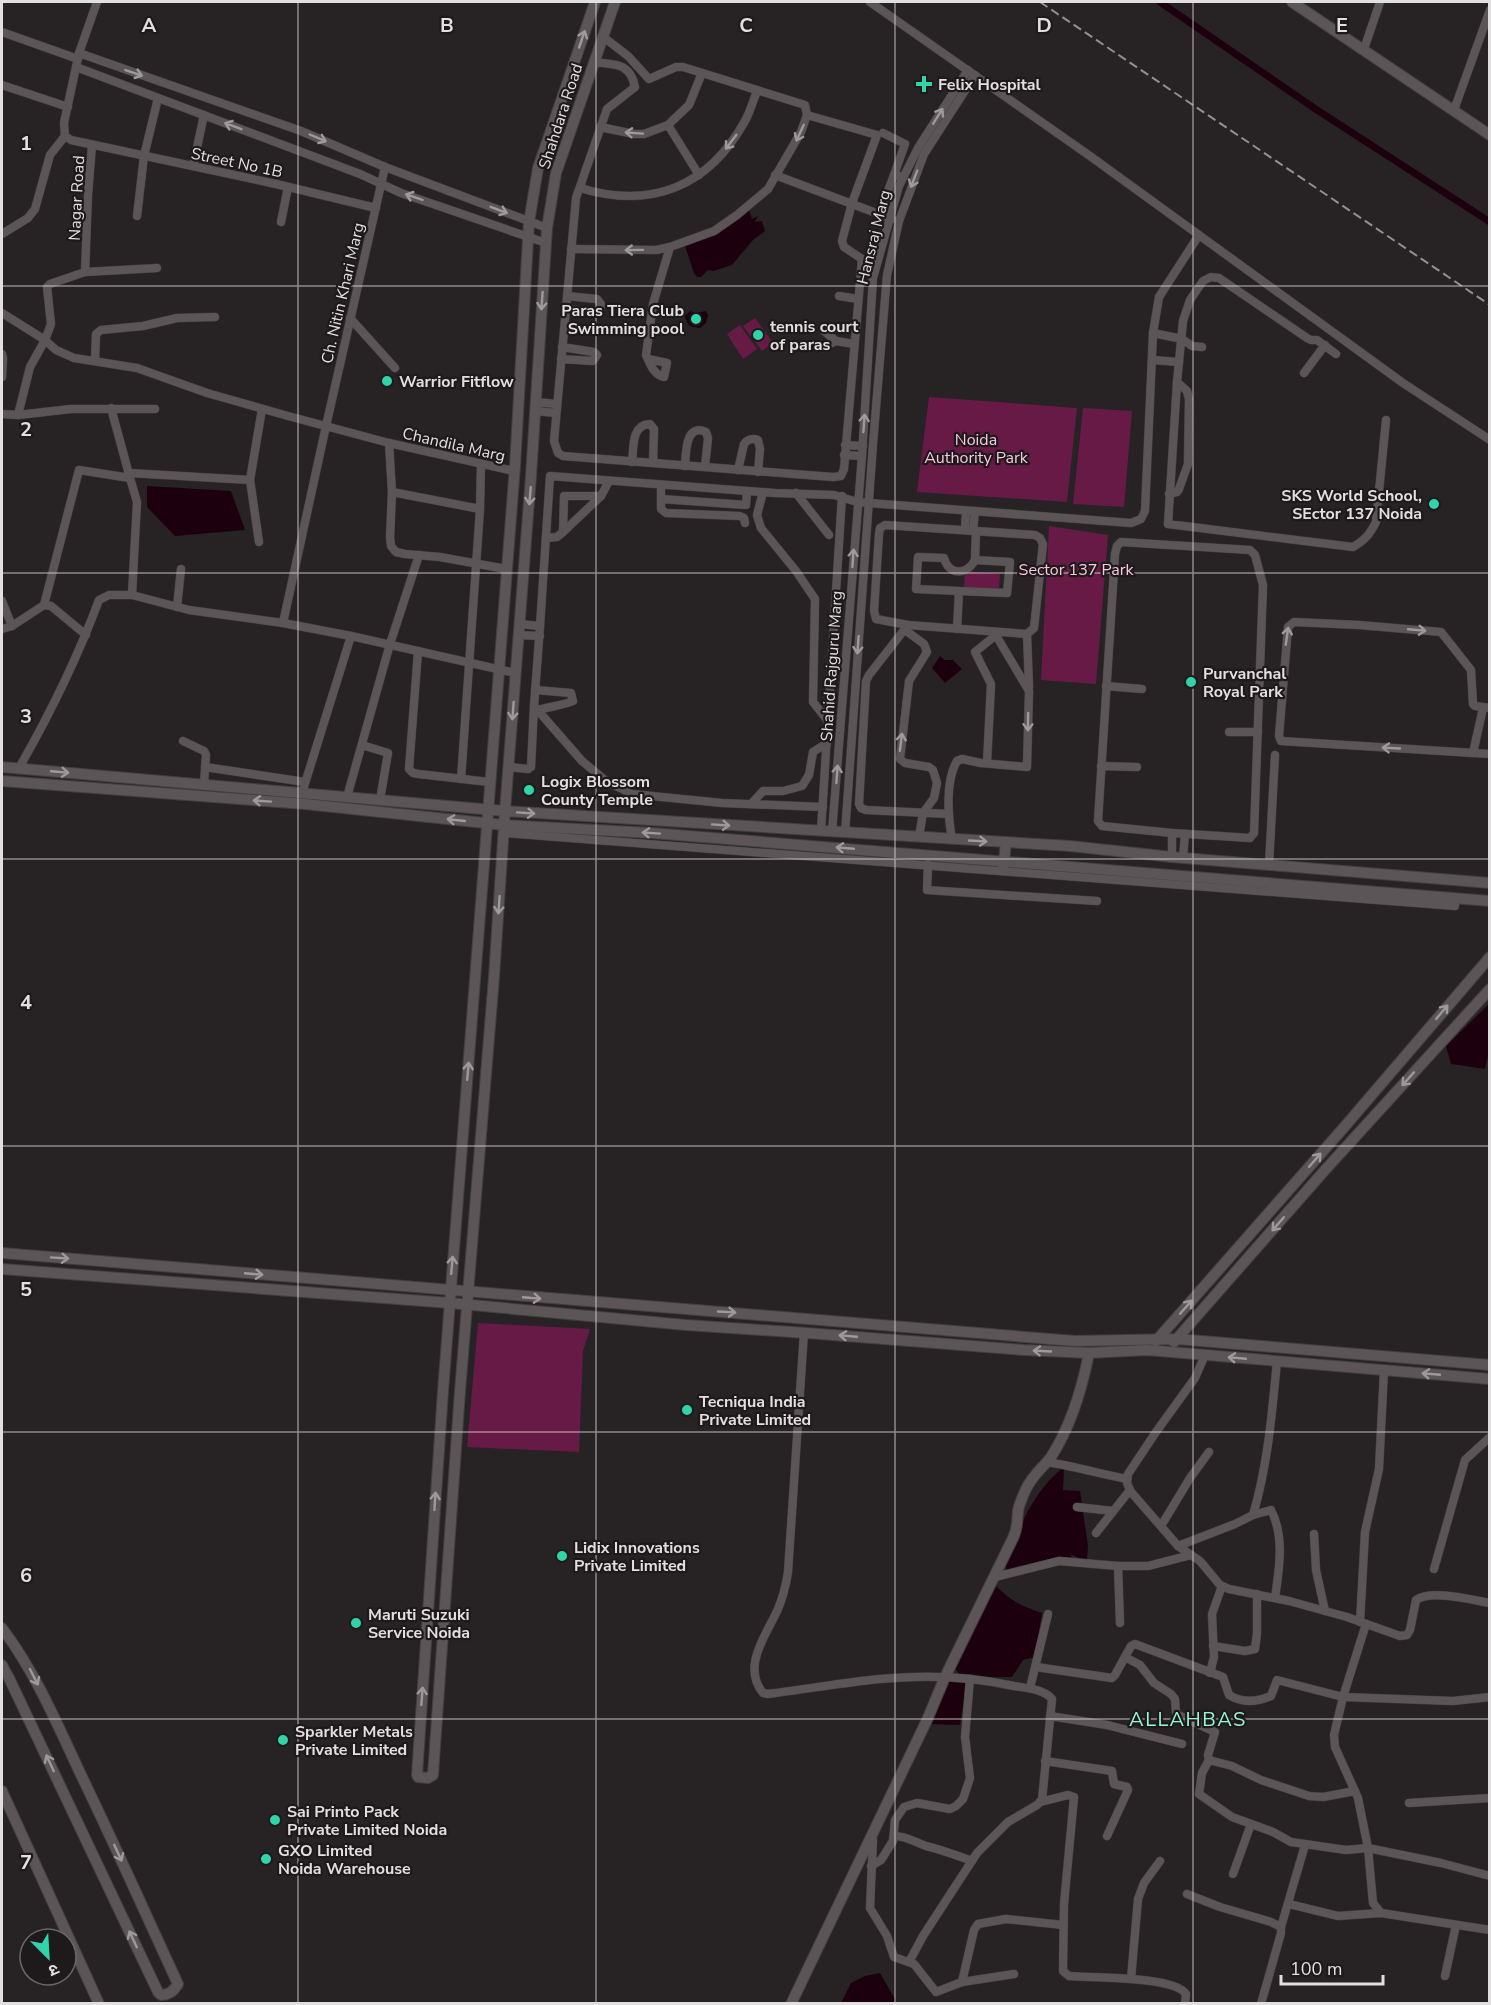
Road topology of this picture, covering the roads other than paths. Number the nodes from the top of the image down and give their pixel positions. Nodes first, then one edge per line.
1 (97, 2) edge
2 (595, 2) edge
3 (615, 2) edge
4 (870, 2) edge
5 (1292, 2) edge
6 (1380, 2) edge
7 (1490, 10) edge
8 (2, 32) edge
9 (602, 36) junction
10 (1364, 49) junction
11 (78, 60) junction
12 (593, 62) junction
13 (968, 70) junction
14 (702, 73) junction
15 (975, 75) junction
16 (649, 79) junction
17 (2, 86) edge
18 (635, 87) junction
19 (757, 91) junction
20 (158, 98) junction
21 (68, 107) junction
22 (1454, 110) junction
23 (204, 115) junction
24 (807, 115) junction
25 (668, 125) junction
26 (600, 127) junction
27 (883, 134) dead end
28 (1490, 135) edge
29 (65, 136) junction
30 (92, 145) junction
31 (144, 156) junction
32 (193, 166) junction
33 (385, 167) junction
34 (699, 175) junction
35 (776, 175) junction
36 (894, 175) junction
37 (903, 178) junction
38 (382, 183) junction
39 (288, 187) junction
40 (580, 188) junction
41 (852, 203) junction
42 (376, 208) junction
43 (879, 214) junction
44 (137, 216) dead end
45 (889, 219) junction
46 (898, 221) junction
47 (281, 222) dead end
48 (529, 222) junction
49 (547, 228) junction
50 (2, 234) edge
51 (1199, 235) junction
52 (529, 237) junction
53 (546, 243) junction
54 (670, 247) junction
55 (571, 249) junction
56 (157, 268) dead end
57 (86, 272) junction
58 (567, 296) junction
59 (839, 296) dead end
60 (858, 299) junction
61 (566, 309) junction
62 (2, 313) edge
63 (215, 317) dead end
64 (350, 318) junction
65 (1329, 330) junction
66 (824, 331) dead end
67 (1153, 333) junction
68 (1182, 339) junction
69 (45, 340) junction
70 (836, 341) junction
71 (1322, 343) junction
72 (854, 344) junction
73 (562, 347) junction
74 (1202, 347) dead end
75 (822, 348) dead end
76 (2, 354) edge
77 (1336, 354) dead end
78 (648, 358) dead end
79 (561, 359) junction
80 (1152, 360) junction
81 (94, 361) junction
82 (1179, 362) junction
83 (395, 368) dead end
84 (1304, 373) dead end
85 (2, 377) edge
86 (1177, 382) junction
87 (557, 404) junction
88 (535, 407) junction
89 (111, 408) junction
90 (155, 409) dead end
91 (262, 409) junction
92 (556, 413) junction
93 (2, 415) edge
94 (18, 415) junction
95 (1386, 420) dead end
96 (326, 426) junction
97 (1490, 440) edge
98 (389, 443) junction
99 (844, 445) junction
100 (863, 446) junction
101 (844, 455) junction
102 (862, 456) junction
103 (632, 462) junction
104 (653, 463) junction
105 (481, 464) junction
106 (685, 466) junction
107 (705, 467) junction
108 (738, 470) junction
109 (514, 471) junction
110 (758, 472) junction
111 (129, 475) junction
112 (250, 480) junction
113 (609, 481) junction
114 (661, 485) junction
115 (747, 491) junction
116 (392, 492) junction
117 (763, 492) junction
118 (796, 493) junction
119 (1169, 494) junction
120 (601, 496) junction
121 (842, 496) junction
122 (661, 499) junction
123 (857, 502) junction
124 (869, 503) junction
125 (480, 509) junction
126 (970, 511) junction
127 (745, 523) dead end
128 (972, 531) junction
129 (563, 532) junction
130 (829, 535) dead end
131 (546, 538) junction
132 (259, 542) dead end
133 (419, 555) junction
134 (975, 560) junction
135 (476, 564) junction
136 (181, 569) dead end
137 (506, 569) junction
138 (959, 591) junction
139 (132, 596) junction
140 (2, 601) edge
141 (44, 605) junction
142 (177, 607) junction
143 (861, 616) junction
144 (876, 618) junction
145 (283, 623) junction
146 (12, 626) junction
147 (540, 626) junction
148 (907, 627) junction
149 (2, 629) edge
150 (519, 629) junction
151 (957, 629) junction
152 (995, 633) junction
153 (1028, 634) junction
154 (86, 635) junction
155 (351, 636) junction
156 (540, 636) junction
157 (390, 644) junction
158 (418, 651) junction
159 (468, 661) junction
160 (498, 669) junction
161 (515, 673) junction
162 (1106, 686) junction
163 (1142, 689) dead end
164 (535, 690) junction
165 (1029, 691) junction
166 (536, 708) junction
167 (1486, 708) edge
168 (828, 721) junction
169 (1229, 732) dead end
170 (1258, 732) junction
171 (183, 741) dead end
172 (826, 743) junction
173 (362, 745) junction
174 (1473, 753) junction
175 (1490, 754) edge
176 (1275, 755) dead end
177 (987, 763) junction
178 (2, 766) edge
179 (1101, 766) junction
180 (205, 767) junction
181 (508, 767) junction
182 (1137, 767) dead end
183 (20, 768) junction
184 (461, 779) junction
185 (2, 781) edge
186 (489, 782) junction
187 (204, 784) junction
188 (304, 788) junction
189 (347, 797) junction
190 (380, 800) junction
191 (750, 804) junction
192 (823, 807) junction
193 (487, 809) junction
194 (505, 811) junction
195 (923, 813) junction
196 (949, 814) junction
197 (486, 823) junction
198 (504, 829) junction
199 (826, 832) junction
200 (845, 833) junction
201 (1172, 833) junction
202 (1185, 834) junction
203 (919, 837) junction
204 (952, 839) junction
205 (1006, 842) junction
206 (1177, 857) junction
207 (928, 864) junction
208 (1269, 865) junction
209 (1004, 866) junction
210 (1490, 883) edge
211 (1097, 900) dead end
212 (1490, 901) edge
213 (1490, 957) edge
214 (1490, 988) edge
215 (2, 1253) edge
216 (2, 1269) edge
217 (450, 1290) junction
218 (469, 1292) junction
219 (450, 1303) junction
220 (467, 1305) junction
221 (804, 1332) junction
222 (1158, 1338) junction
223 (1177, 1339) junction
224 (1147, 1350) junction
225 (1166, 1352) junction
226 (1089, 1353) junction
227 (1205, 1355) junction
228 (1277, 1361) junction
229 (1490, 1365) edge
230 (1384, 1370) junction
231 (1490, 1379) edge
232 (1490, 1437) edge
233 (1209, 1452) dead end
234 (1047, 1461) junction
235 (1127, 1479) junction
236 (1130, 1490) junction
237 (1077, 1507) dead end
238 (1113, 1511) junction
239 (1253, 1515) junction
240 (1161, 1526) junction
241 (1096, 1533) dead end
242 (1314, 1534) dead end
243 (1178, 1546) junction
244 (1191, 1556) junction
245 (1118, 1566) junction
246 (1434, 1569) dead end
247 (995, 1576) junction
248 (1222, 1586) junction
249 (1257, 1594) junction
250 (1275, 1598) junction
251 (1490, 1603) edge
252 (1325, 1611) junction
253 (1048, 1614) dead end
254 (1120, 1623) dead end
255 (1363, 1623) junction
256 (2, 1628) edge
257 (1214, 1647) junction
258 (1125, 1657) junction
259 (2, 1665) edge
260 (1036, 1668) junction
261 (1210, 1673) junction
262 (945, 1677) junction
263 (970, 1679) junction
264 (1030, 1689) junction
265 (1343, 1697) junction
266 (1490, 1697) edge
267 (1050, 1716) junction
268 (1182, 1744) dead end
269 (1209, 1760) junction
270 (1045, 1761) junction
271 (2, 1791) edge
272 (1355, 1791) junction
273 (1490, 1798) edge
274 (1040, 1802) junction
275 (1409, 1803) dead end
276 (1251, 1824) junction
277 (874, 1828) junction
278 (894, 1836) junction
279 (1107, 1836) dead end
280 (1305, 1845) junction
281 (1368, 1848) junction
282 (972, 1861) junction
283 (1160, 1861) dead end
284 (871, 1866) junction
285 (1233, 1874) dead end
286 (1490, 1876) edge
287 (1187, 1894) dead end
288 (1289, 1904) junction
289 (1381, 1914) junction
290 (1064, 1925) junction
291 (1456, 1925) junction
292 (1281, 1928) junction
293 (1490, 1930) edge
294 (909, 1962) junction
295 (1014, 1974) dead end
296 (1445, 1976) dead end
297 (1131, 1979) junction
298 (962, 1982) junction
299 (99, 2004) edge
300 (790, 2004) edge
301 (1185, 2004) edge
302 (1261, 2004) edge

1 - 11 street
48 -> 2 street, Shahdara Road
3 - 9 street, Shahdara Road
4 - 13 street
5 - 10 street
6 - 10 street
7 - 22 street
8 - 11 street
9 - 12 street, Shahdara Road
9 - 16 street
10 - 22 street
11 - 20 street
11 - 21 street
11 -> 33 street
12 - 18 street
12 - 49 street, Shahdara Road
13 - 15 street
37 -> 13 street, Hansraj Marg
14 - 16 street
14 - 19 street
14 - 25 street
15 -> 46 street, Hansraj Marg
15 - 51 street
16 - 18 street
17 - 21 street
18 - 26 street
19 - 24 street
19 -> 34 street
20 - 23 street
20 - 31 street
21 - 29 street
22 - 28 street
23 - 32 street
38 -> 23 street
24 -> 35 street
24 - 41 street
25 -> 26 street
25 - 34 street
26 - 40 street
27 - 36 street
29 - 30 street, Nagar Road
29 - 50 street, Nagar Road
30 - 31 street, Street No 1B
30 - 57 street, Nagar Road
31 - 32 street, Street No 1B
31 - 44 street
32 - 39 street, Street No 1B
33 - 38 street, Ch. Nitin Khari Marg
33 -> 48 street
34 - 40 street
35 - 41 street
35 - 54 street
36 - 37 street
36 - 43 street
37 - 45 street, Hansraj Marg
38 - 42 street, Ch. Nitin Khari Marg
52 -> 38 street
39 - 42 street, Street No 1B
39 - 47 street
40 - 55 street
41 - 43 street
41 - 60 street
42 - 64 street, Ch. Nitin Khari Marg
43 - 45 street
45 - 46 street
100 -> 45 street, Hansraj Marg
46 - 124 street, Hansraj Marg
48 - 49 street
48 - 52 street, Shahdara Road
49 - 53 street, Shahdara Road
51 - 65 street
51 - 67 street
52 - 53 street
52 - 109 street, Shahdara Road
53 -> 88 street, Shahdara Road
54 -> 55 street
54 - 78 street
55 - 58 street
56 - 57 street
57 - 69 street
58 - 61 street
58 - 61 street
59 - 60 street
60 - 72 street
61 - 73 street
62 - 69 street, Chandila Marg
63 - 81 street
64 - 83 street
64 - 96 street, Ch. Nitin Khari Marg
65 - 71 street
65 - 97 street
66 - 70 street
67 - 68 street
67 - 80 street
68 - 71 street
68 - 74 street
68 - 82 street
69 - 81 street, Chandila Marg
69 - 94 street
70 - 72 street
70 - 75 street
71 - 77 street
71 - 84 street
72 - 99 street
73 - 79 street
73 - 79 street
76 - 85 street
79 - 87 street
80 - 82 street
80 - 126 street
81 - 91 street, Chandila Marg
82 - 86 street
86 - 119 street
86 - 119 street
87 - 88 street
87 - 92 street
88 - 92 street
88 -> 150 street, Shahdara Road
89 - 90 street
89 - 94 street
89 - 111 street
91 - 96 street, Chandila Marg
91 - 112 street
92 - 103 street
93 - 94 street
95 - 119 street
96 - 98 street, Chandila Marg
96 - 145 street, Ch. Nitin Khari Marg
98 - 105 street, Chandila Marg
98 - 116 street
99 - 100 street
99 - 101 street
100 - 102 street, Hansraj Marg
101 - 102 street
101 - 110 street
102 - 123 street, Hansraj Marg
103 - 104 street
103 - 104 street
104 - 106 street
105 - 109 street, Chandila Marg
105 - 125 street
106 - 107 street
106 - 107 street
107 - 108 street
108 - 110 street
108 - 110 street
109 - 137 street, Shahdara Road
111 - 112 street
111 - 139 street
111 - 141 street
112 - 132 street
113 - 114 street
113 - 120 street
113 - 131 street
114 - 115 street
114 - 122 street
115 - 117 street
115 - 122 street
116 - 125 street
116 - 133 street
117 - 118 street
117 - 168 street
118 - 121 street
118 - 130 street
120 - 129 street
120 - 129 street
121 - 123 street
121 - 168 street
122 - 127 street
123 - 124 street
199 -> 123 street, Shahid Rajguru Marg
124 - 126 street
124 - 143 street, Shahid Rajguru Marg
125 - 135 street
126 - 128 street
128 - 134 street
128 - 144 street
128 - 153 street
129 - 131 street
131 - 147 street
133 - 135 street
133 - 157 street
134 - 138 street
134 - 138 street
135 - 137 street
135 - 159 street
136 - 142 street
137 - 160 street, Shahdara Road
138 - 151 street
139 - 142 street
139 - 154 street
140 - 146 street
141 - 146 street
141 - 154 street
142 - 145 street
143 - 144 street
143 -> 200 street, Shahid Rajguru Marg
144 - 148 street
145 - 155 street
146 - 149 street
147 - 150 street
147 - 156 street
148 - 151 street
195 -> 148 street
148 - 195 street
150 - 156 street
150 - 161 street, Shahdara Road
151 - 152 street
152 - 153 street
152 - 165 street
152 - 177 street
153 - 165 street
154 - 183 street
155 - 157 street
155 - 188 street
156 - 164 street
157 - 158 street
157 - 173 street
158 - 159 street
158 - 184 street
159 - 160 street
159 - 184 street
160 - 161 street
160 - 186 street, Shahdara Road
161 -> 181 street, Shahdara Road
162 - 163 street
162 - 170 street
162 - 179 street
164 - 166 street
164 - 166 street
165 -> 177 street
166 - 181 street
166 - 191 street
167 - 174 street
174 -> 167 street
168 - 172 street
169 - 170 street
170 - 202 street
171 - 180 street
172 - 191 street
172 - 192 street
173 - 189 street
173 - 190 street
174 - 175 street
176 - 208 street
177 - 196 street
178 - 183 street
179 - 182 street
179 - 201 street
180 - 187 street
180 - 188 street
181 - 194 street, Shahdara Road
183 -> 187 street
184 - 186 street
197 -> 185 street
186 - 193 street, Shahdara Road
187 - 188 street
188 - 189 street
189 - 190 street
190 - 193 street
191 - 192 street
192 - 199 street
193 - 194 street
193 - 197 street, Shahdara Road
194 - 198 street, Shahdara Road
194 -> 199 street
195 - 196 street
195 - 203 street
196 - 204 street
197 - 198 street
217 -> 197 street, Shahdara Road
198 - 207 street
209 -> 198 street
198 -> 218 street, Shahdara Road
199 - 200 street
200 - 203 street
201 - 202 street
201 - 206 street
202 - 206 street
203 - 204 street
204 -> 205 street
205 - 206 street
205 - 209 street
206 - 208 street
207 - 209 street
207 - 211 street
208 - 210 street
209 - 212 street
222 -> 213 street
214 -> 223 street
215 -> 217 street
216 - 219 street
217 - 218 street
217 - 219 street, Shahdara Road
218 - 220 street, Shahdara Road
218 -> 222 street
219 - 220 street
220 -> 219 street, Shahdara Road
220 - 221 street
226 -> 221 street
221 - 262 street
222 - 223 street
222 - 224 street
223 - 225 street
223 - 229 street
224 - 225 street
224 - 226 street
225 - 227 street
226 - 234 street
228 -> 227 street
227 - 235 street
228 - 230 street
228 - 239 street
231 -> 230 street
230 - 255 street
232 - 246 street
233 - 240 street
234 - 235 street
234 - 247 street
235 - 236 street
236 - 238 street
236 - 240 street
237 - 238 street
238 - 241 street
239 - 243 street
239 - 250 street
240 - 243 street
242 - 252 street
243 - 244 street
244 - 245 street
244 - 248 street
245 - 247 street
245 - 254 street
247 - 262 street
248 - 249 street
248 - 257 street
249 - 250 street
249 - 257 street
250 - 252 street
251 - 255 street
252 - 255 street
253 - 260 street
255 - 265 street
256 -> 259 street
257 - 261 street
258 - 260 street
258 - 261 street
258 - 269 street
260 - 264 street
261 - 265 street
262 - 263 street
262 - 277 street
263 - 264 street
263 - 278 street
264 - 267 street
265 - 266 street
265 - 272 street
267 - 268 street
267 - 270 street
269 - 272 street
269 - 276 street
270 - 274 street
270 - 279 street
271 - 299 street
272 - 281 street
273 - 275 street
274 - 282 street
274 - 290 street
276 - 280 street
276 - 285 street
277 - 284 street
277 - 300 street
278 - 282 street
278 - 284 street
280 - 281 street
280 - 288 street
281 - 286 street
281 - 289 street
282 - 294 street
283 - 297 street
284 - 294 street
287 - 292 street
288 - 289 street
288 - 292 street
289 - 291 street
290 - 297 street
290 - 298 street
291 - 293 street
291 - 296 street
292 - 302 street
294 - 298 street
295 - 298 street
297 - 301 street

